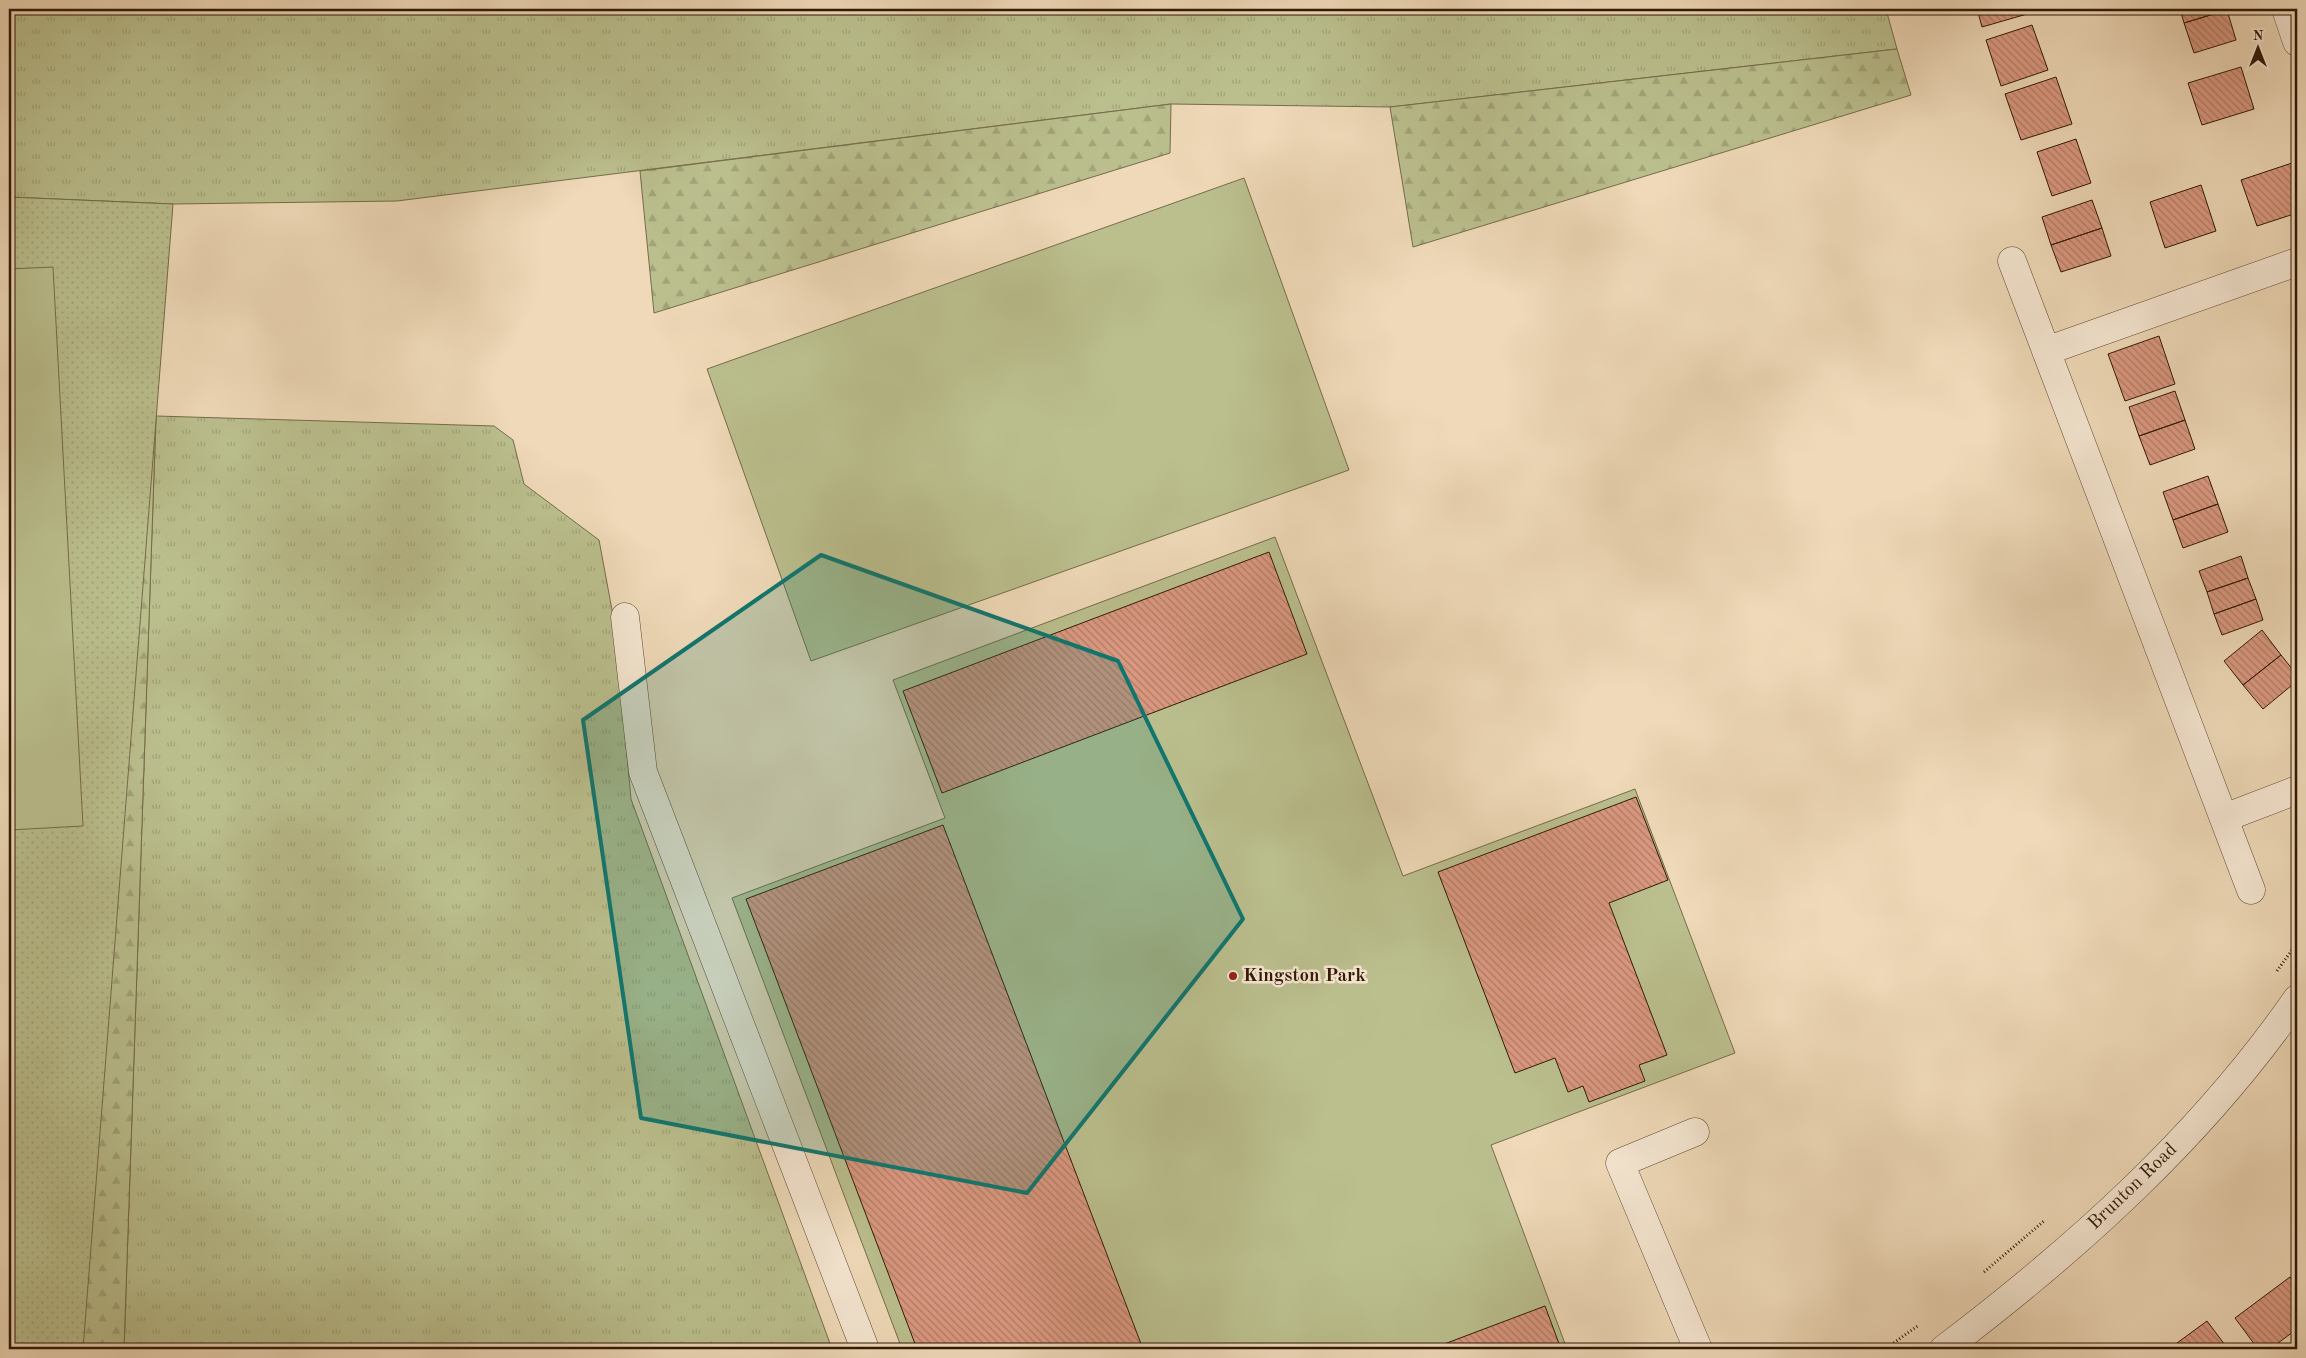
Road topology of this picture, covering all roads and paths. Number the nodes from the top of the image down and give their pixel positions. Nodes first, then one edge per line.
1 (2286, 9) edge
2 (2297, 42) edge
3 (2012, 261) dead end
4 (2297, 262) edge
5 (2046, 351) junction
6 (625, 617) dead end
7 (2297, 790) edge
8 (2224, 818) junction
9 (2251, 890) dead end
10 (2297, 943) edge
11 (2273, 977) dead end
12 (2297, 999) edge
13 (1695, 1132) dead end
14 (2051, 1216) dead end
15 (1983, 1272) dead end
16 (1923, 1322) dead end
17 (1952, 1347) edge
18 (865, 1349) edge
19 (1698, 1349) edge
20 (1885, 1349) edge

1 - 2 street
3 - 5 street
4 - 5 street
5 - 8 street
6 - 18 street
7 - 8 street
8 - 9 street
10 - 11 path
12 - 17 street, Brunton Road
13 - 19 street
14 - 15 path
16 - 20 path

